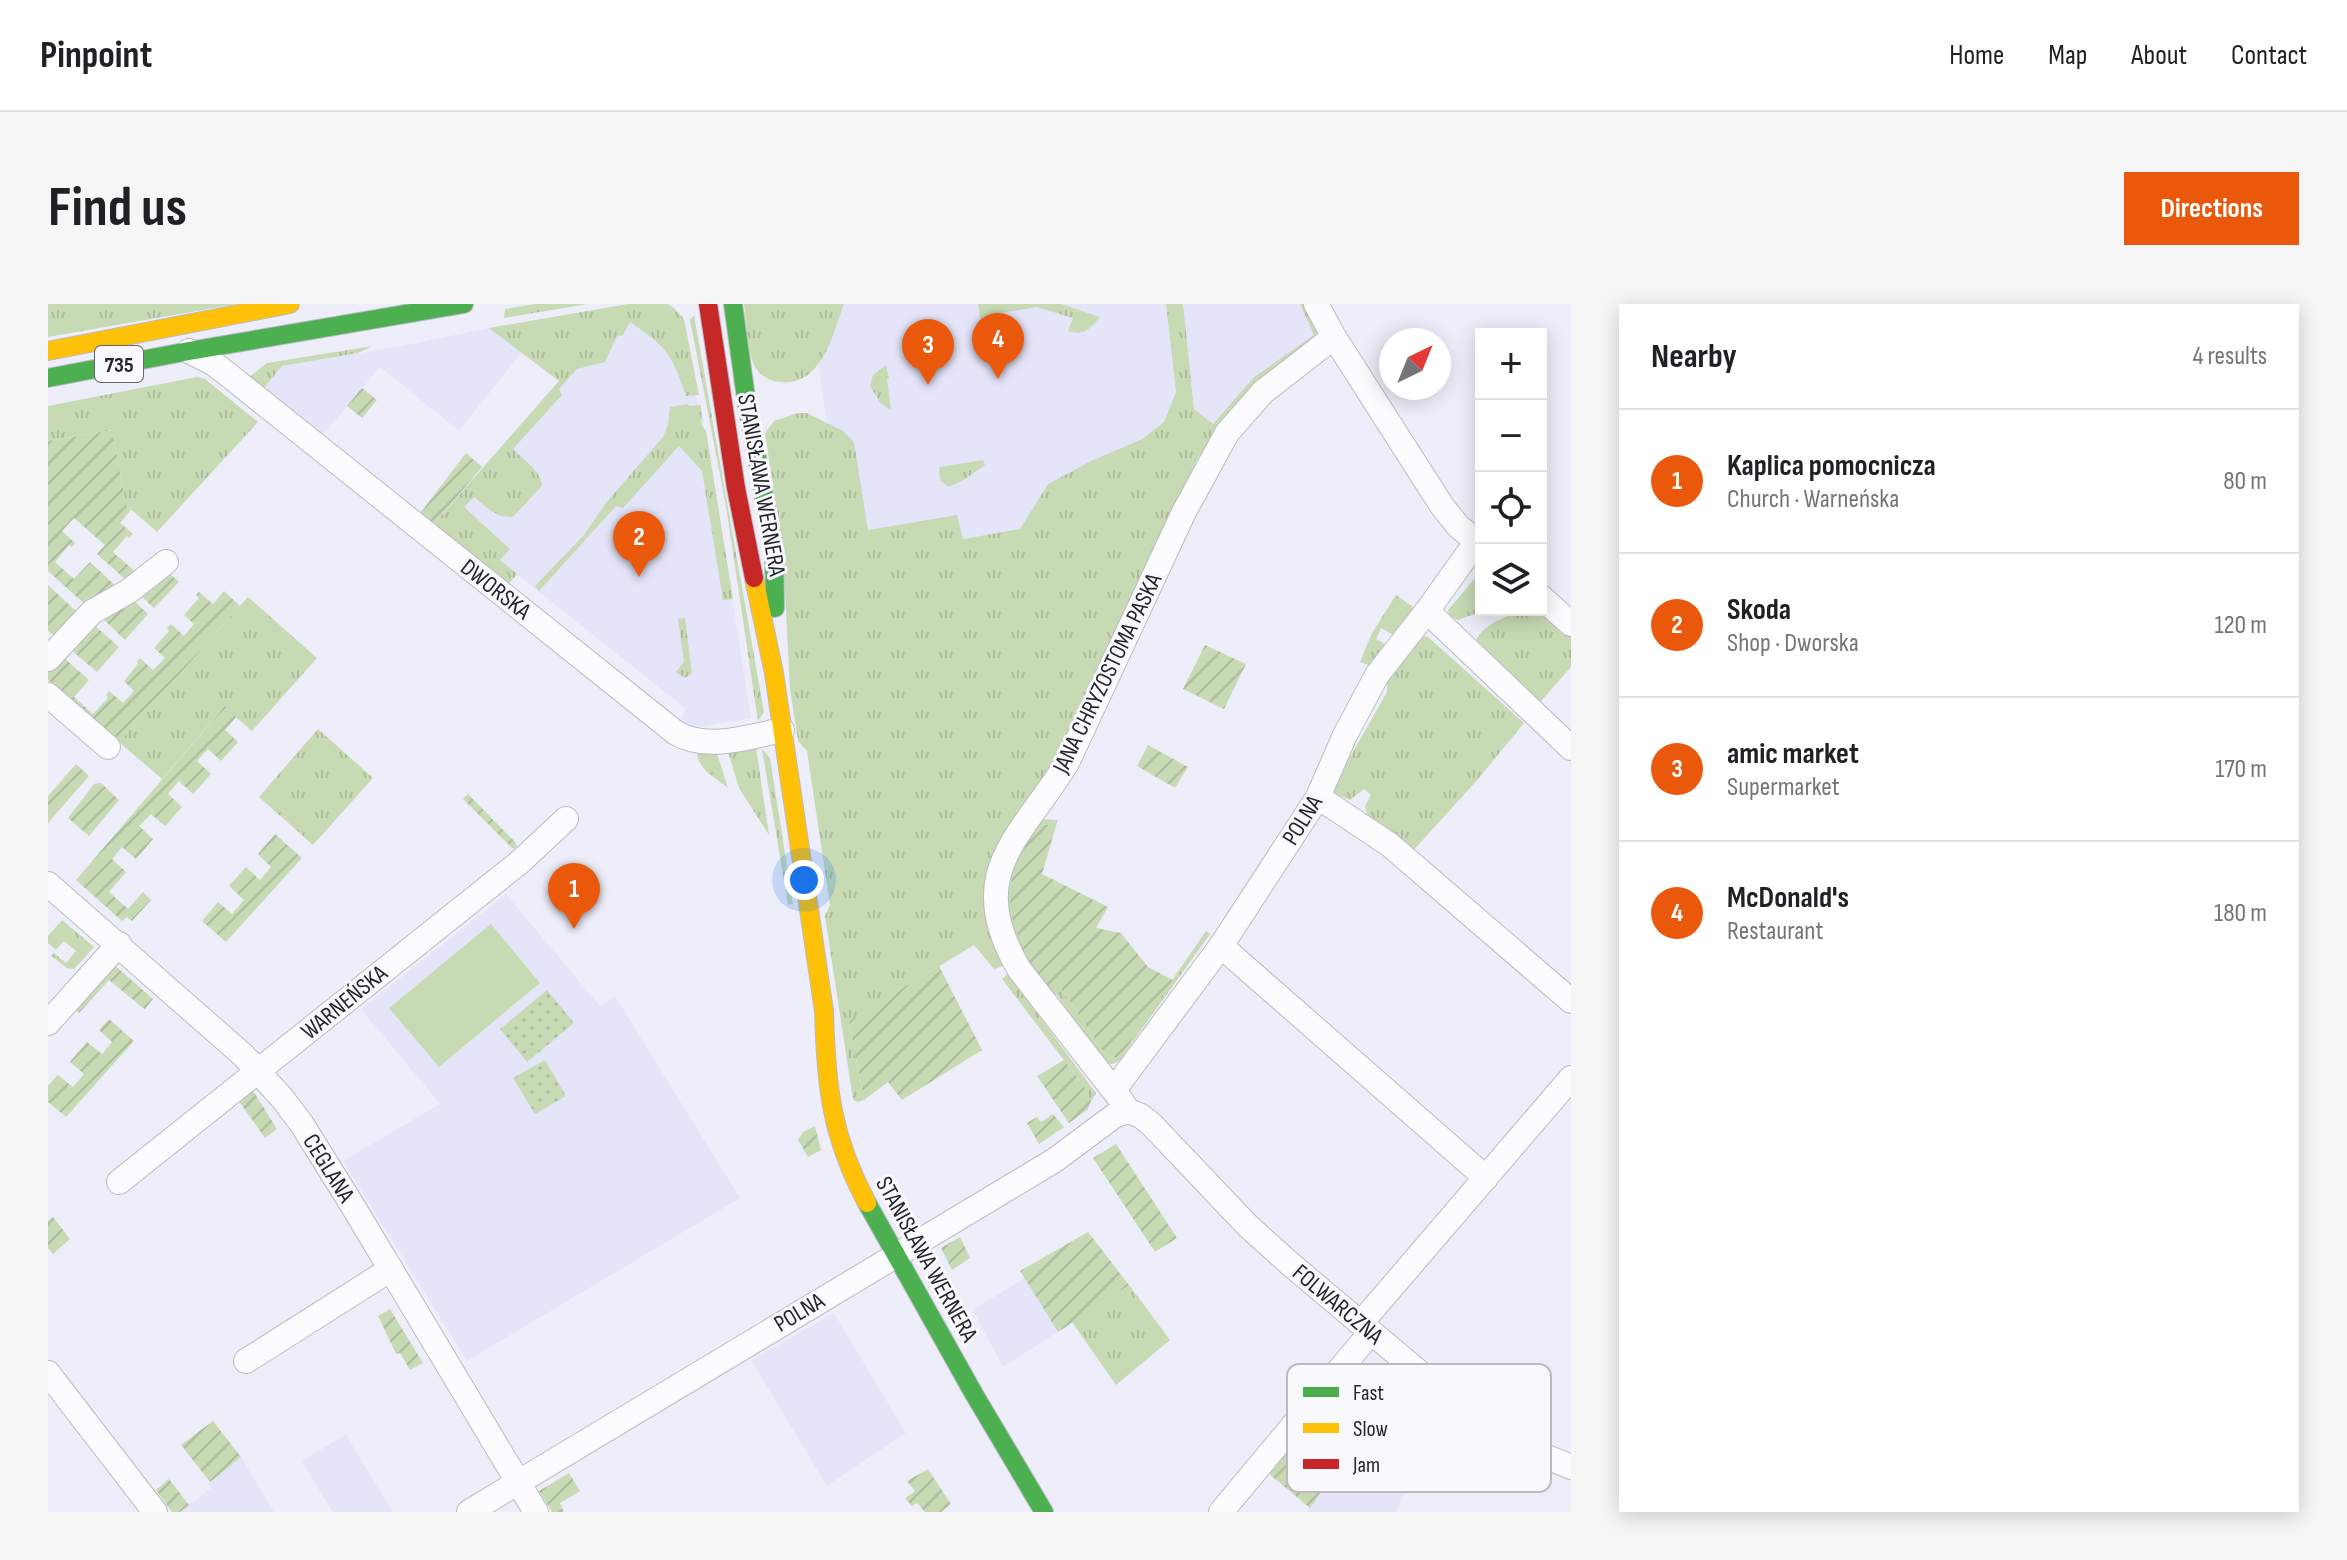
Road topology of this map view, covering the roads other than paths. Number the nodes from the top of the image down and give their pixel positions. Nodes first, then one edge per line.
1 (290, 304) edge
2 (464, 304) edge
3 (708, 304) edge
4 (733, 304) edge
5 (1316, 304) edge
6 (1334, 337) junction
7 (252, 339) junction
8 (51, 349) edge
9 (189, 351) junction
10 (231, 377) junction
11 (48, 378) edge
12 (1475, 540) edge
13 (1478, 544) edge
14 (166, 562) dead end
15 (1547, 602) edge
16 (1427, 611) junction
17 (1571, 624) edge
18 (48, 659) edge
19 (774, 673) junction
20 (48, 695) edge
21 (782, 730) junction
22 (108, 747) dead end
23 (1571, 748) edge
24 (1318, 797) junction
25 (566, 819) dead end
26 (48, 884) edge
27 (119, 944) junction
28 (1221, 946) junction
29 (1571, 1001) edge
30 (824, 1011) junction
31 (48, 1023) edge
32 (258, 1071) junction
33 (1571, 1078) edge
34 (1114, 1090) junction
35 (1128, 1111) junction
36 (869, 1164) dead end
37 (1486, 1178) junction
38 (119, 1182) dead end
39 (909, 1248) junction
40 (391, 1269) junction
41 (939, 1294) dead end
42 (1366, 1327) junction
43 (246, 1361) dead end
44 (1337, 1364) edge
45 (1410, 1364) edge
46 (48, 1373) edge
47 (1287, 1428) edge
48 (1551, 1460) edge
49 (1571, 1467) edge
50 (518, 1482) junction
51 (155, 1512) edge
52 (469, 1512) edge
53 (536, 1512) edge
54 (1044, 1512) edge
55 (1055, 1512) edge
56 (1221, 1512) edge

1 - 8 street, 735
2 - 7 street, 735
3 - 19 street, STANISŁAWA WERNERA
4 - 19 street, STANISŁAWA WERNERA
5 - 6 street
6 - 12 street
6 - 34 street, JANA CHRYZOSTOMA PASKA
7 - 9 street, 735
7 - 10 street
9 - 10 street, DWORSKA
9 - 11 street, 735
10 - 21 street, DWORSKA
13 - 16 street, POLNA
14 - 18 street
15 - 17 street
16 - 23 street
16 - 24 street, POLNA
19 - 21 street, STANISŁAWA WERNERA
20 - 22 street
21 - 30 street, STANISŁAWA WERNERA
24 - 28 street, POLNA
24 - 29 street
25 - 32 street, WARNEŃSKA
26 - 27 street, CEGLANA
27 - 31 street
27 - 32 street, CEGLANA
28 - 34 street, POLNA
28 - 37 street
30 - 36 street, STANISŁAWA WERNERA
30 - 39 street, STANISŁAWA WERNERA
32 - 38 street, WARNEŃSKA
32 - 40 street, CEGLANA
33 - 37 street
34 - 35 street, JANA CHRYZOSTOMA PASKA
35 - 39 street, POLNA
35 - 42 street, FOLWARCZNA
37 - 42 street
39 - 50 street, POLNA
39 - 54 street, STANISŁAWA WERNERA
40 - 43 street
40 - 50 street, CEGLANA
41 - 55 street, STANISŁAWA WERNERA
42 - 44 street
42 - 45 street, FOLWARCZNA
46 - 51 street
47 - 56 street
48 - 49 street, FOLWARCZNA
50 - 52 street, POLNA
50 - 53 street, CEGLANA

